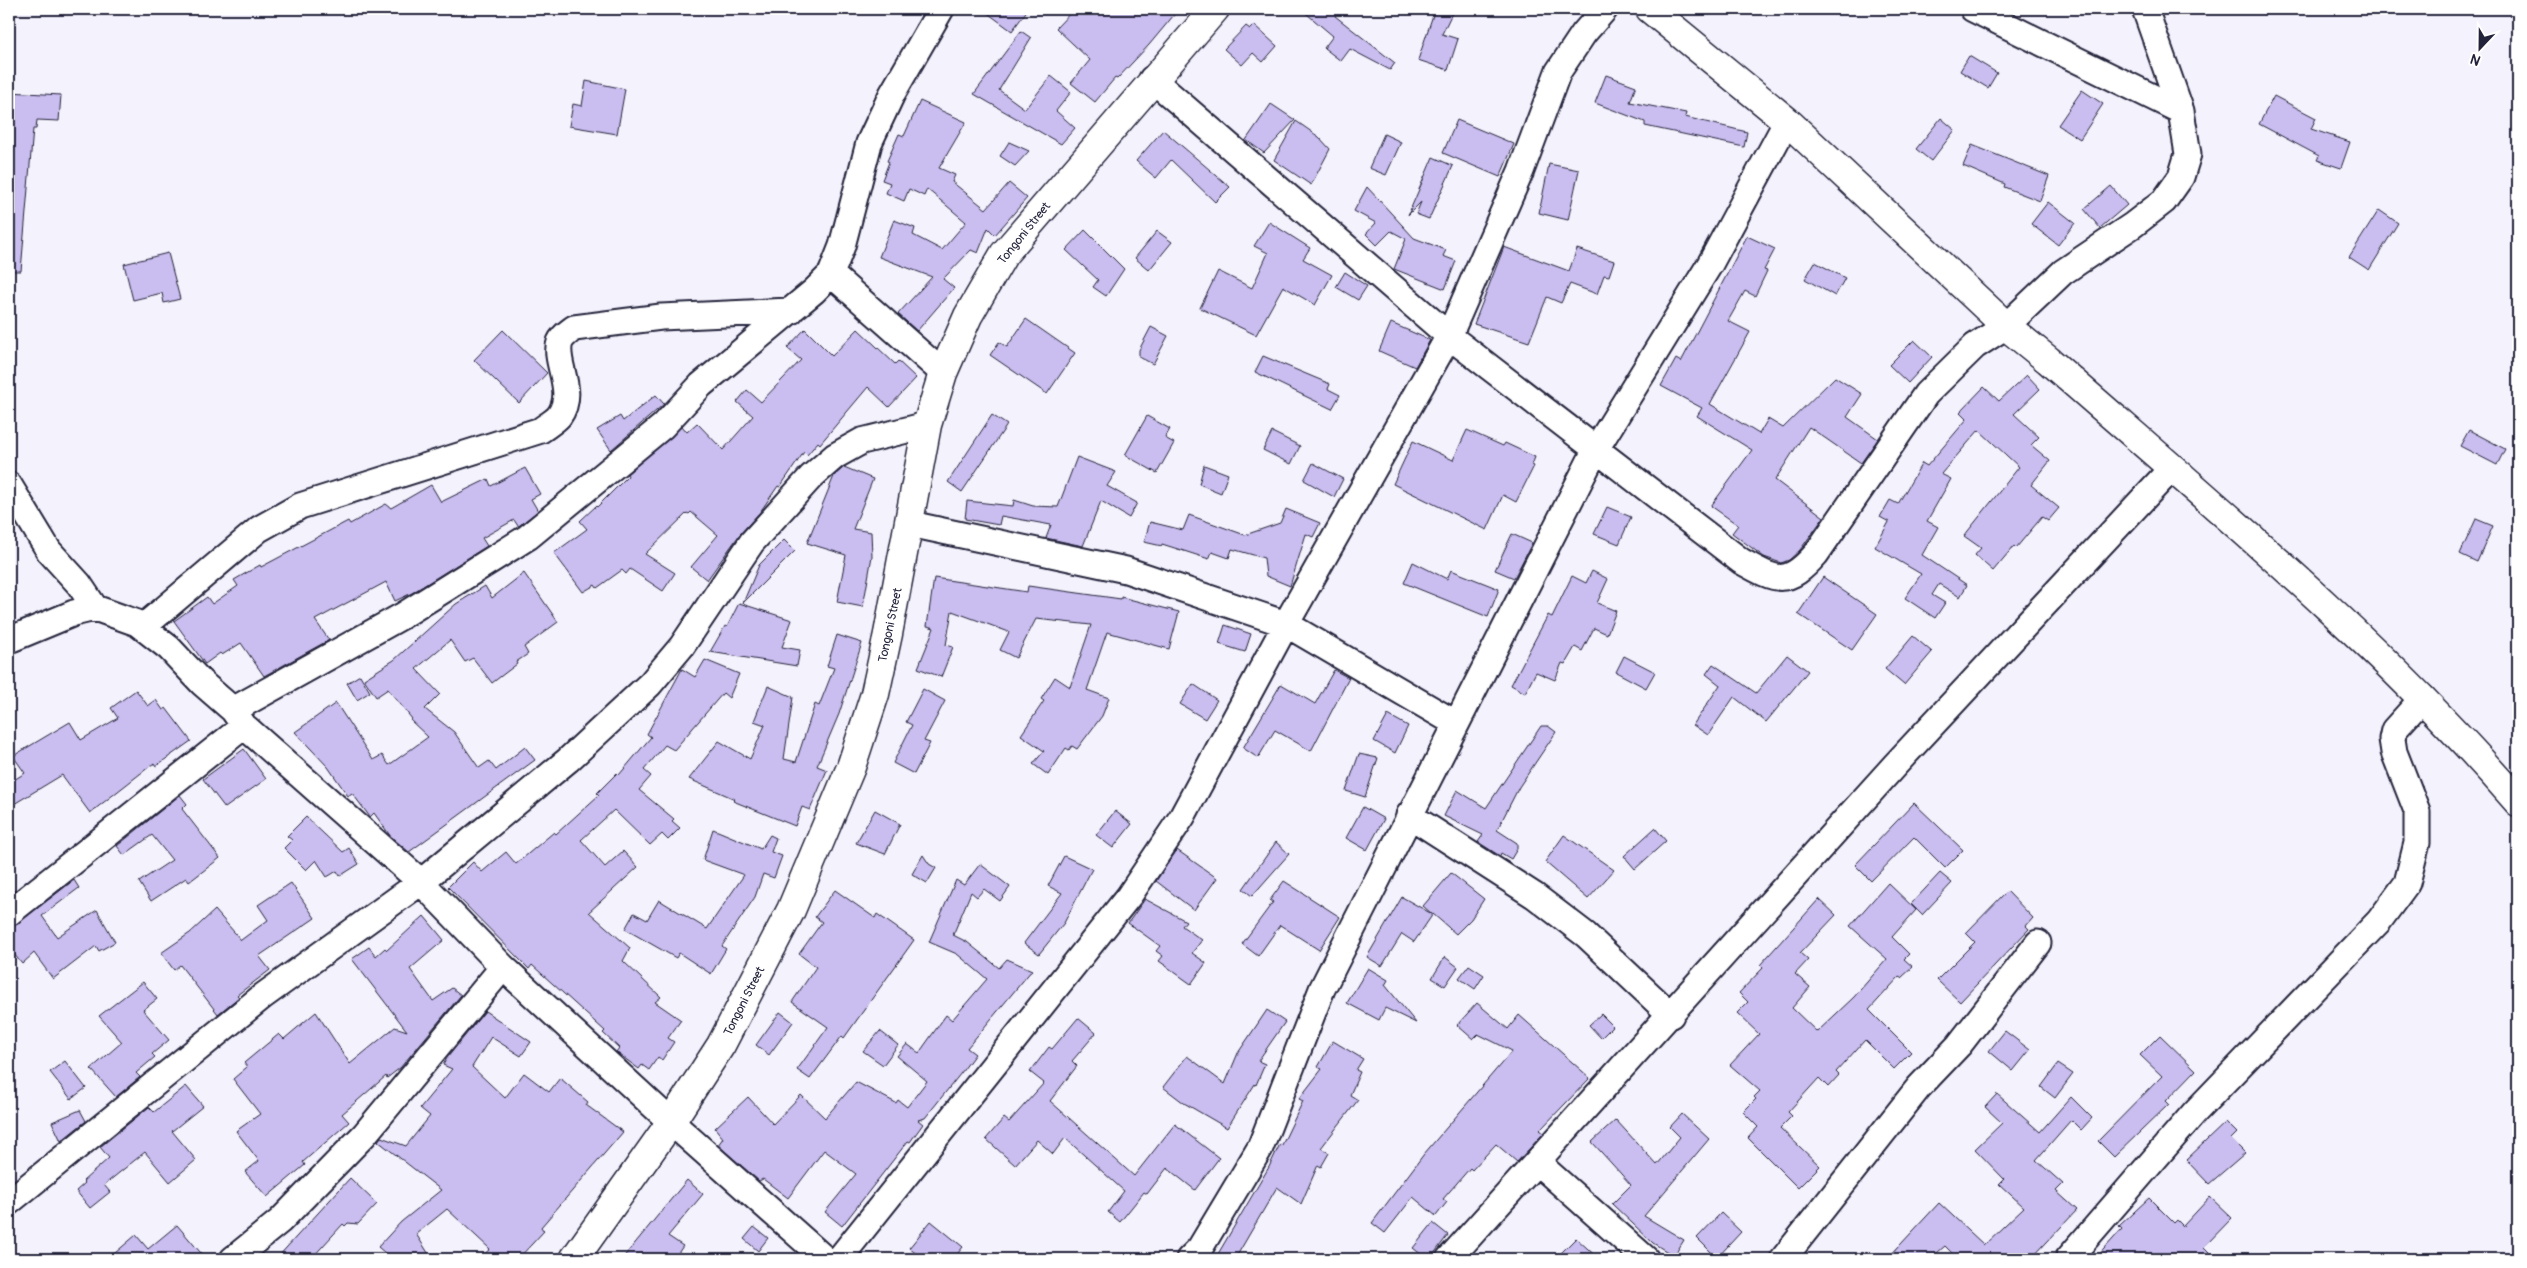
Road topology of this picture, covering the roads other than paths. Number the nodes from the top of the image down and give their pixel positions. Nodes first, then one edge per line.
1 (941, 9) edge
2 (1215, 9) edge
3 (1605, 9) edge
4 (1650, 9) edge
5 (1973, 9) edge
6 (2145, 9) edge
7 (1152, 79) junction
8 (2181, 111) junction
9 (1787, 121) junction
10 (831, 274) junction
11 (791, 311) junction
12 (2006, 326) junction
13 (1448, 336) junction
14 (943, 373) junction
15 (927, 425) junction
16 (1596, 449) junction
17 (2172, 468) junction
18 (9, 485) edge
19 (910, 524) junction
20 (96, 608) junction
21 (1286, 624) junction
22 (143, 627) junction
23 (9, 640) edge
24 (2423, 698) junction
25 (239, 718) junction
26 (1455, 723) junction
27 (2518, 802) edge
28 (1409, 815) junction
29 (421, 882) junction
30 (9, 913) edge
31 (2038, 943) dead end
32 (503, 967) junction
33 (1671, 1015) junction
34 (671, 1122) junction
35 (1538, 1163) junction
36 (9, 1202) edge
37 (233, 1259) edge
38 (574, 1259) edge
39 (825, 1259) edge
40 (839, 1259) edge
41 (1189, 1259) edge
42 (1449, 1259) edge
43 (1646, 1259) edge
44 (1783, 1259) edge
45 (2068, 1259) edge

1 - 10 street
2 - 7 main road, Tongoni Street
3 - 13 street
4 - 9 main road
5 - 8 street
6 - 8 street
7 - 13 street
7 - 14 main road, Tongoni Street
8 - 12 street
9 - 12 main road
9 - 16 street
10 - 11 street
10 - 14 street
11 - 22 street
11 - 25 street
12 - 16 street
12 - 17 main road
13 - 16 street
13 - 21 street
14 - 15 main road, Tongoni Street
15 - 19 main road, Tongoni Street
15 - 29 street
16 - 26 street
17 - 24 main road
17 - 33 street
18 - 20 street
19 - 21 street
19 - 34 main road, Tongoni Street
20 - 22 street
20 - 23 street
21 - 26 street
21 - 40 street
22 - 25 street
24 - 27 main road
24 - 45 street
25 - 29 street
25 - 30 street
26 - 28 street
28 - 33 street
28 - 41 street
29 - 32 street
29 - 36 street
31 - 44 street
32 - 34 street
32 - 37 street
33 - 35 street
34 - 38 main road, Tongoni Street
34 - 39 street
35 - 42 street
35 - 43 street

